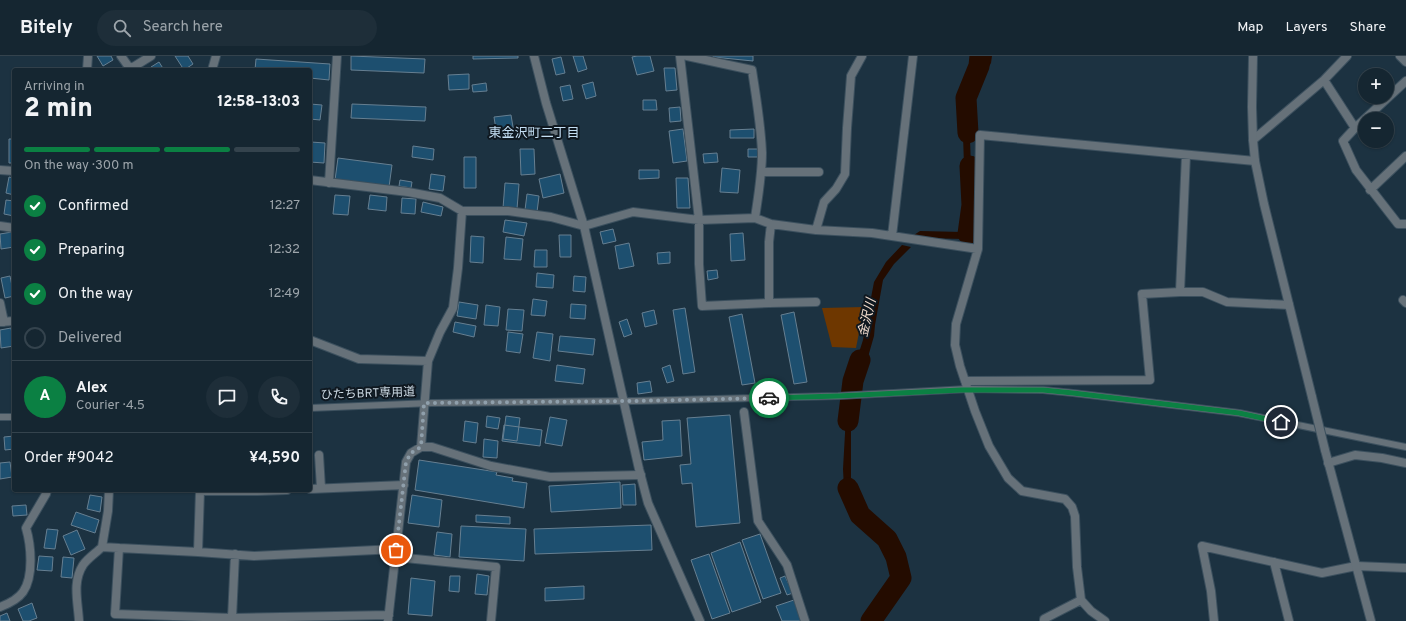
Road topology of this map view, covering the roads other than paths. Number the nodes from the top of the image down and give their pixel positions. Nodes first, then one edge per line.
1 (88, 56) edge
2 (121, 56) edge
3 (151, 56) edge
4 (216, 56) edge
5 (337, 56) edge
6 (534, 56) edge
7 (680, 56) edge
8 (687, 56) edge
9 (862, 56) edge
10 (913, 56) edge
11 (1253, 56) edge
12 (1346, 56) edge
13 (1400, 56) edge
14 (1406, 62) edge
15 (87, 68) edge
16 (129, 68) edge
17 (133, 68) edge
18 (213, 68) edge
19 (1324, 80) junction
20 (1406, 81) edge
21 (1355, 128) junction
22 (1253, 140) junction
23 (1186, 154) junction
24 (1406, 156) edge
25 (1255, 161) junction
26 (0, 170) edge
27 (12, 171) edge
28 (761, 172) junction
29 (819, 172) dead end
30 (312, 180) edge
31 (329, 182) junction
32 (1370, 190) junction
33 (462, 211) junction
34 (755, 218) junction
35 (699, 220) junction
36 (771, 224) junction
37 (1406, 224) edge
38 (0, 226) edge
39 (584, 226) junction
40 (12, 228) edge
41 (816, 230) junction
42 (892, 236) junction
43 (978, 249) junction
44 (1180, 292) junction
45 (816, 302) dead end
46 (0, 304) edge
47 (769, 304) junction
48 (1289, 305) junction
49 (12, 321) edge
50 (2, 322) edge
51 (312, 341) edge
52 (428, 361) junction
53 (967, 385) junction
54 (624, 401) junction
55 (424, 403) junction
56 (312, 408) edge
57 (744, 412) dead end
58 (0, 417) edge
59 (12, 417) edge
60 (421, 447) junction
61 (1406, 447) edge
62 (318, 455) dead end
63 (1328, 463) junction
64 (1406, 463) edge
65 (641, 475) junction
66 (404, 485) junction
67 (321, 488) junction
68 (312, 489) edge
69 (46, 492) edge
70 (109, 492) edge
71 (200, 492) edge
72 (102, 547) junction
73 (119, 548) junction
74 (198, 552) junction
75 (396, 553) junction
76 (235, 554) junction
77 (1274, 562) junction
78 (1356, 566) junction
79 (1406, 568) edge
80 (1081, 600) junction
81 (0, 607) edge
82 (232, 618) junction
83 (390, 619) edge
84 (79, 621) edge
85 (492, 621) edge
86 (700, 621) edge
87 (805, 621) edge
88 (1044, 621) edge
89 (1105, 621) edge
90 (1214, 621) edge
91 (1289, 621) edge
92 (1371, 621) edge

1 - 15 street
2 - 16 street
3 - 17 street
4 - 18 street
5 - 31 street
6 - 39 street
7 - 35 street
8 - 28 street
9 - 41 street
10 - 42 street
11 - 22 street
12 - 19 street
13 - 14 street
19 - 21 street
19 - 22 street
20 - 21 street
21 - 32 street
22 - 25 street
23 - 25 street
23 - 43 street
23 - 44 street
24 - 32 street
25 - 48 street
26 - 27 street
28 - 29 street
28 - 34 street
30 - 31 street
31 - 33 street
32 - 37 street
33 - 39 street
33 - 52 street
34 - 35 street
34 - 36 street
35 - 39 street
35 - 47 street
36 - 41 street
36 - 47 street
38 - 40 street
39 - 54 street
41 - 42 street
42 - 43 street
43 - 53 street
44 - 48 street
44 - 53 street
45 - 47 street
46 - 50 street
48 - 63 street, bridge
49 - 50 street
51 - 52 street
52 - 55 street
53 - 54 lane, ひたちBRT専用道
53 - 61 lane, ひたちBRT専用道
53 - 80 street
54 - 55 lane, ひたちBRT専用道
54 - 65 street
55 - 56 lane, ひたちBRT専用道
55 - 60 street
57 - 87 street
58 - 59 lane
60 - 65 street
60 - 66 street
62 - 67 street
63 - 64 street
63 - 78 street
65 - 86 street
66 - 67 street
66 - 75 street
67 - 68 street
69 - 81 street
70 - 72 street
71 - 74 street
72 - 73 street
72 - 84 street
73 - 74 street
73 - 82 street
74 - 76 street
75 - 76 street
75 - 83 street
75 - 85 street
76 - 82 street
77 - 78 street
77 - 90 street
77 - 91 street
78 - 79 street
78 - 92 street
80 - 88 street
80 - 89 street
82 - 83 street

